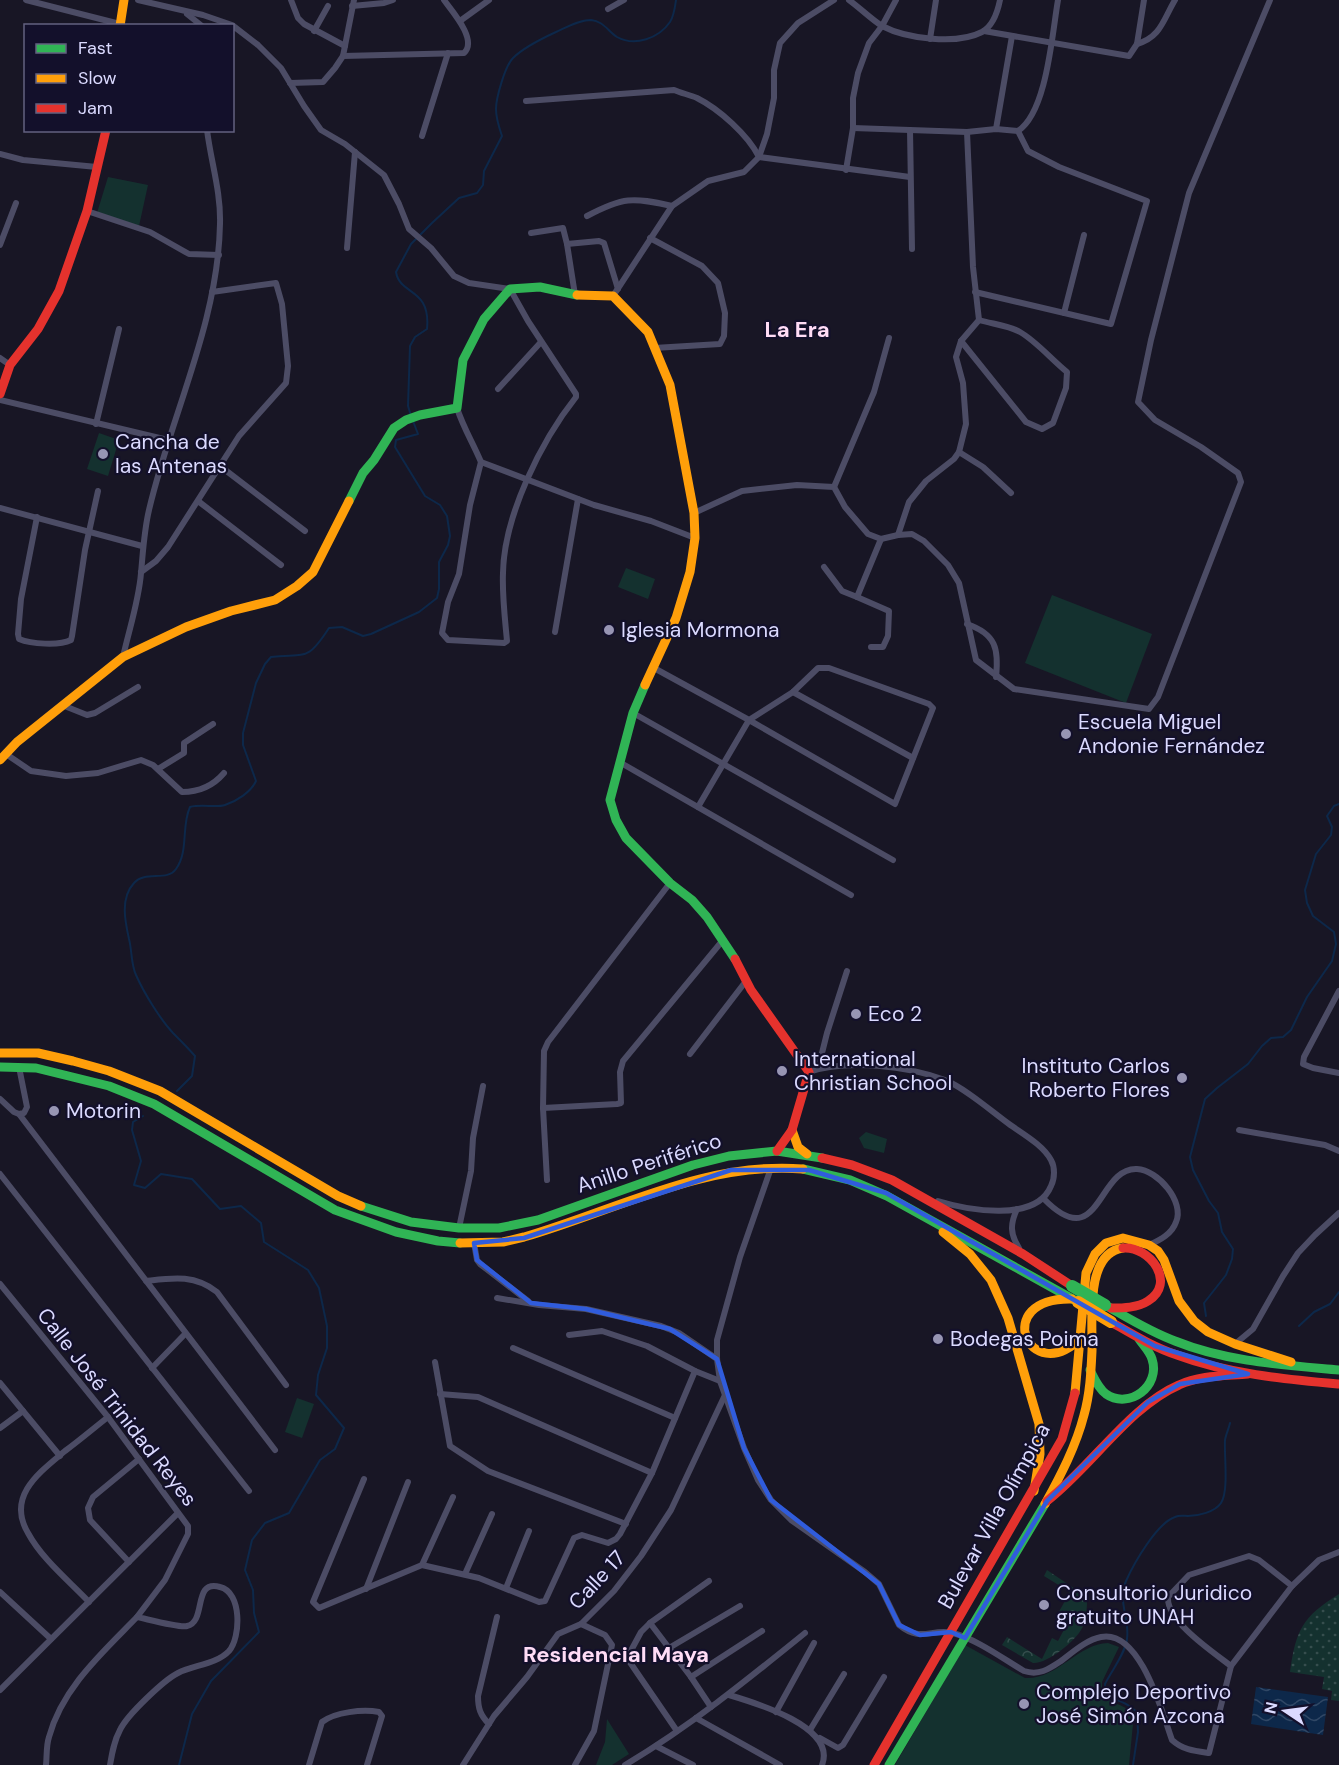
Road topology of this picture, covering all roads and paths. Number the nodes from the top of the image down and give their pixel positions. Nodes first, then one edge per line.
1 (26, 0) edge
2 (124, 0) edge
3 (138, 0) edge
4 (291, 0) edge
5 (393, 0) edge
6 (444, 0) edge
7 (489, 0) edge
8 (624, 0) edge
9 (834, 0) edge
10 (849, 0) edge
11 (896, 0) edge
12 (936, 0) edge
13 (1000, 0) edge
14 (1058, 0) edge
15 (1144, 0) edge
16 (1175, 0) edge
17 (1270, 0) edge
18 (353, 3) edge
19 (328, 6) dead end
20 (608, 9) dead end
21 (184, 12) junction
22 (460, 21) junction
23 (116, 24) edge
24 (120, 24) edge
25 (199, 24) edge
26 (229, 24) edge
27 (882, 26) junction
28 (234, 27) edge
29 (314, 31) junction
30 (984, 31) junction
31 (1012, 36) junction
32 (930, 39) junction
33 (1051, 42) junction
34 (1137, 44) junction
35 (345, 46) junction
36 (448, 53) junction
37 (343, 56) junction
38 (290, 83) junction
39 (526, 101) dead end
40 (853, 128) junction
41 (996, 129) junction
42 (910, 130) junction
43 (1018, 131) junction
44 (106, 132) edge
45 (207, 132) edge
46 (967, 132) junction
47 (422, 136) dead end
48 (355, 152) junction
49 (0, 154) edge
50 (759, 157) junction
51 (97, 167) junction
52 (846, 170) junction
53 (910, 177) junction
54 (16, 203) dead end
55 (672, 206) junction
56 (87, 212) junction
57 (587, 216) dead end
58 (531, 233) dead end
59 (1084, 235) dead end
60 (650, 238) junction
61 (567, 244) junction
62 (0, 245) edge
63 (347, 248) dead end
64 (912, 249) dead end
65 (219, 255) junction
66 (510, 289) junction
67 (212, 291) junction
68 (615, 292) junction
69 (975, 292) junction
70 (575, 295) junction
71 (1064, 313) junction
72 (979, 320) junction
73 (119, 329) dead end
74 (889, 338) dead end
75 (961, 341) junction
76 (541, 342) junction
77 (654, 348) junction
78 (5, 362) edge
79 (498, 389) dead end
80 (0, 394) edge
81 (0, 400) edge
82 (457, 408) junction
83 (96, 424) junction
84 (168, 440) junction
85 (959, 452) junction
86 (481, 462) junction
87 (220, 466) junction
88 (527, 479) junction
89 (834, 487) junction
90 (98, 491) dead end
91 (1011, 493) dead end
92 (578, 499) junction
93 (198, 501) junction
94 (0, 508) edge
95 (694, 513) junction
96 (37, 517) junction
97 (89, 531) junction
98 (305, 531) dead end
99 (898, 535) junction
100 (695, 538) junction
101 (881, 539) junction
102 (142, 546) junction
103 (281, 565) dead end
104 (824, 567) dead end
105 (141, 572) junction
106 (857, 597) junction
107 (967, 624) junction
108 (555, 632) dead end
109 (872, 647) dead end
110 (123, 657) junction
111 (654, 668) junction
112 (996, 677) junction
113 (138, 687) dead end
114 (793, 692) junction
115 (62, 705) junction
116 (633, 713) junction
117 (749, 720) junction
118 (213, 724) dead end
119 (3, 757) edge
120 (913, 759) junction
121 (621, 763) junction
122 (724, 765) junction
123 (158, 770) junction
124 (224, 773) dead end
125 (698, 807) junction
126 (893, 860) dead end
127 (670, 883) junction
128 (851, 896) dead end
129 (723, 940) junction
130 (847, 971) dead end
131 (746, 981) junction
132 (1339, 991) edge
133 (0, 1053) edge
134 (690, 1054) dead end
135 (0, 1067) edge
136 (19, 1067) junction
137 (814, 1070) junction
138 (1339, 1073) edge
139 (483, 1086) dead end
140 (0, 1099) edge
141 (543, 1108) junction
142 (19, 1114) junction
143 (792, 1130) junction
144 (1239, 1130) dead end
145 (1339, 1150) edge
146 (777, 1151) junction
147 (811, 1156) junction
148 (771, 1167) junction
149 (0, 1174) edge
150 (547, 1180) dead end
151 (917, 1194) junction
152 (1044, 1199) junction
153 (1017, 1209) junction
154 (919, 1212) junction
155 (1339, 1214) edge
156 (459, 1228) junction
157 (474, 1242) junction
158 (1149, 1245) junction
159 (1023, 1254) junction
160 (146, 1281) junction
161 (0, 1284) edge
162 (497, 1298) dead end
163 (1076, 1300) junction
164 (531, 1303) junction
165 (1107, 1307) junction
166 (185, 1334) junction
167 (569, 1335) dead end
168 (1081, 1338) junction
169 (1138, 1338) junction
170 (1235, 1344) junction
171 (513, 1348) dead end
172 (717, 1359) junction
173 (435, 1362) dead end
174 (1308, 1367) junction
175 (152, 1368) junction
176 (1090, 1370) junction
177 (1339, 1370) edge
178 (695, 1371) junction
179 (1248, 1374) junction
180 (720, 1381) junction
181 (0, 1383) edge
182 (1339, 1384) edge
183 (286, 1385) dead end
184 (440, 1394) junction
185 (725, 1395) junction
186 (23, 1411) junction
187 (108, 1417) junction
188 (675, 1418) junction
189 (0, 1428) edge
190 (275, 1450) dead end
191 (60, 1456) junction
192 (139, 1460) junction
193 (651, 1473) junction
194 (364, 1479) dead end
195 (408, 1482) dead end
196 (249, 1491) dead end
197 (1034, 1491) junction
198 (453, 1497) dead end
199 (1047, 1501) junction
200 (178, 1513) junction
201 (492, 1514) dead end
202 (626, 1524) junction
203 (529, 1531) dead end
204 (1339, 1552) edge
205 (129, 1562) junction
206 (422, 1565) junction
207 (465, 1574) junction
208 (709, 1581) dead end
209 (1292, 1586) junction
210 (506, 1588) junction
211 (366, 1589) junction
212 (0, 1592) edge
213 (89, 1602) junction
214 (740, 1606) dead end
215 (137, 1617) junction
216 (497, 1617) dead end
217 (650, 1623) junction
218 (581, 1624) junction
219 (762, 1631) dead end
220 (805, 1632) dead end
221 (951, 1632) junction
222 (965, 1638) junction
223 (51, 1639) junction
224 (814, 1643) dead end
225 (669, 1648) junction
226 (1231, 1666) junction
227 (844, 1674) dead end
228 (691, 1677) junction
229 (884, 1677) dead end
230 (0, 1690) edge
231 (729, 1695) junction
232 (711, 1707) junction
233 (776, 1712) junction
234 (696, 1718) junction
235 (489, 1724) junction
236 (810, 1730) junction
237 (677, 1731) junction
238 (817, 1736) junction
239 (656, 1746) junction
240 (46, 1765) edge
241 (110, 1765) edge
242 (309, 1765) edge
243 (367, 1765) edge
244 (464, 1765) edge
245 (575, 1765) edge
246 (625, 1765) edge
247 (693, 1765) edge
248 (780, 1765) edge
249 (822, 1765) edge
250 (874, 1765) edge
251 (889, 1765) edge

1 - 23 street
2 - 24 main road
3 - 21 street
4 - 29 street
5 - 18 street
6 - 22 street
7 - 22 street
8 - 20 street
9 - 50 street
10 - 27 street
11 - 27 street
12 - 32 street
13 - 30 street
14 - 33 street
15 - 34 street
16 - 34 street
17 - 112 street
18 - 35 street
19 - 29 street
21 - 25 street
21 - 26 street
22 - 36 street
27 - 32 street
27 - 40 street
28 - 38 street
29 - 35 street
30 - 31 street
30 - 32 street
31 - 33 street
31 - 41 street
33 - 34 street
33 - 43 street
35 - 37 street
36 - 37 street
36 - 47 street
37 - 38 street
38 - 48 street
39 - 50 street
40 - 42 street
40 - 52 street
41 - 43 street
41 - 46 street
42 - 46 street
42 - 53 street
43 - 71 street
44 - 51 main road
45 - 65 street
46 - 69 street
48 - 63 street
48 - 66 street
49 - 51 street
50 - 52 street
50 - 55 street
51 - 56 main road
52 - 53 street
53 - 64 street
54 - 62 street
55 - 57 street
55 - 60 street
56 - 65 street
56 - 78 main road
58 - 61 street
59 - 71 street
60 - 68 street
60 - 77 street
61 - 68 street
61 - 70 street
65 - 67 street
66 - 70 main road
66 - 76 street
66 - 82 main road
67 - 84 street
67 - 87 street
68 - 70 main road
68 - 77 main road
69 - 71 street
69 - 72 street
72 - 75 street
72 - 75 street
73 - 83 street
74 - 89 street
75 - 85 street
76 - 79 street
76 - 88 street
77 - 95 main road
78 - 80 main road
81 - 83 street
82 - 86 street
82 - 110 main road
83 - 84 street
84 - 102 street
85 - 91 street
85 - 99 street
86 - 88 street
86 - 88 street
87 - 93 street
87 - 98 street
88 - 92 street
89 - 95 street
89 - 101 street
90 - 97 street
92 - 100 street
92 - 108 street
93 - 103 street
93 - 105 street
94 - 96 street
95 - 100 main road
96 - 97 street
96 - 97 street
97 - 102 street
99 - 101 street
99 - 107 street
100 - 111 main road
101 - 106 street
102 - 105 street
104 - 106 street
105 - 110 street
106 - 109 street
107 - 112 street
107 - 112 street
110 - 115 main road
111 - 116 main road
111 - 117 street
113 - 115 street
114 - 117 street
114 - 120 street
114 - 120 street
115 - 119 main road
116 - 121 main road
116 - 122 street
117 - 120 street
117 - 122 street
118 - 123 street
119 - 123 street
121 - 125 street
121 - 127 main road
122 - 125 street
122 - 126 street
123 - 124 street
125 - 128 street
127 - 129 main road
127 - 141 street
129 - 131 main road
129 - 141 street
130 - 137 street
131 - 134 street
131 - 137 main road
132 - 138 street
133 - 156 main road, Anillo Periférico
135 - 136 main road, Anillo Periférico
136 - 142 street
136 - 157 main road, Anillo Periférico
137 - 143 main road
137 - 152 street
139 - 156 street
140 - 142 street
141 - 150 street
142 - 160 street
143 - 146 main road
143 - 147 main road
144 - 145 street
146 - 147 main road, Anillo Periférico
146 - 156 main road, Anillo Periférico
147 - 151 main road, Anillo Periférico
148 - 154 main road, Anillo Periférico
148 - 157 main road, Anillo Periférico
148 - 172 street
149 - 175 street
151 - 153 street
151 - 159 main road, Anillo Periférico
152 - 153 street
152 - 158 street
153 - 159 street
154 - 163 main road, Anillo Periférico
154 - 197 main road
155 - 170 street
157 - 164 street
158 - 168 main road, Bulevar Villa Olímpica
158 - 170 main road
159 - 165 main road, Anillo Periférico, bridge
160 - 166 street
160 - 183 street
161 - 187 street, Calle José Trinidad Reyes
162 - 164 street
163 - 168 main road
163 - 169 main road, Anillo Periférico, bridge
164 - 172 street
165 - 174 main road, Anillo Periférico
165 - 176 main road, Bulevar Villa Olímpica
166 - 175 street
166 - 190 street
167 - 178 street
168 - 197 main road, Bulevar Villa Olímpica
169 - 176 main road
169 - 179 main road, Anillo Periférico
170 - 174 main road
171 - 188 street
172 - 180 street
173 - 184 street
174 - 177 main road, Anillo Periférico
175 - 196 street
176 - 199 main road, Bulevar Villa Olímpica
178 - 180 street
178 - 188 street
179 - 182 main road, Anillo Periférico
179 - 199 main road
180 - 185 street
181 - 186 street
184 - 193 street
184 - 202 street
185 - 218 street, Calle 17
185 - 221 street
186 - 189 street
186 - 191 street
187 - 191 street
187 - 192 street, Calle José Trinidad Reyes
188 - 193 street
191 - 213 street
192 - 200 street, Calle José Trinidad Reyes
192 - 205 street
193 - 202 street
194 - 211 street
195 - 211 street
197 - 221 main road, Bulevar Villa Olímpica
198 - 206 street
199 - 222 main road, Bulevar Villa Olímpica
200 - 205 street
200 - 215 street, Calle José Trinidad Reyes
201 - 207 street
202 - 210 street
203 - 210 street
204 - 209 street
205 - 213 street
206 - 207 street
206 - 211 street
207 - 210 street
208 - 217 street
209 - 226 street
209 - 226 street
212 - 223 street
213 - 223 street
214 - 225 street
215 - 240 street
215 - 241 street
216 - 235 street
217 - 225 street
217 - 237 street
218 - 235 street, Calle 17
218 - 245 street
219 - 228 street
220 - 231 street
221 - 222 street
221 - 250 main road, Bulevar Villa Olímpica
222 - 226 street
222 - 251 main road, Bulevar Villa Olímpica
223 - 230 street
224 - 233 street
225 - 228 street
227 - 236 street
228 - 232 street
229 - 238 street
231 - 232 street
231 - 233 street
232 - 234 street
233 - 236 street
234 - 237 street
234 - 248 street
235 - 244 street, Calle 17
236 - 238 street
237 - 239 street
238 - 249 street
239 - 246 street
239 - 247 street
242 - 243 street

